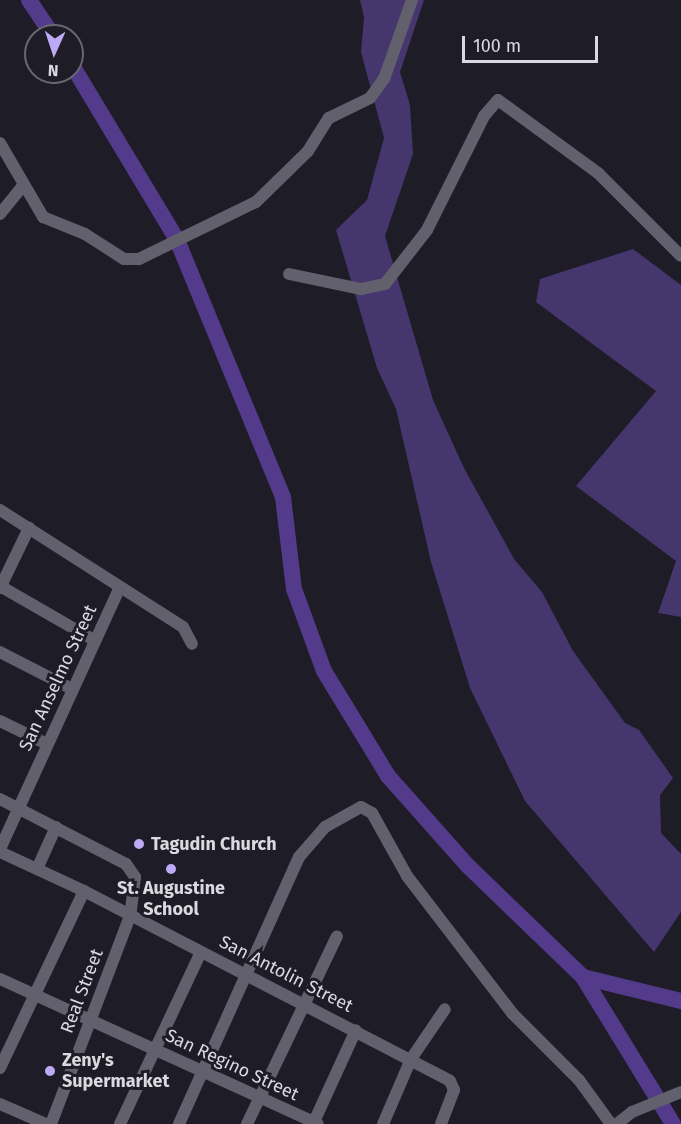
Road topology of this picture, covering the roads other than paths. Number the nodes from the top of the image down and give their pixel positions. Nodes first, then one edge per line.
1 (412, 0) edge
2 (0, 143) edge
3 (24, 184) junction
4 (0, 214) edge
5 (681, 256) edge
6 (289, 274) dead end
7 (0, 510) edge
8 (29, 528) junction
9 (0, 587) edge
10 (119, 589) junction
11 (94, 640) junction
12 (192, 644) dead end
13 (0, 652) edge
14 (72, 689) junction
15 (0, 721) edge
16 (47, 744) junction
17 (0, 799) edge
18 (19, 808) junction
19 (56, 828) junction
20 (0, 851) edge
21 (37, 869) junction
22 (84, 891) junction
23 (130, 916) junction
24 (337, 936) dead end
25 (201, 952) junction
26 (245, 973) junction
27 (0, 979) edge
28 (35, 995) junction
29 (303, 1004) junction
30 (445, 1009) dead end
31 (90, 1019) junction
32 (356, 1030) junction
33 (153, 1048) junction
34 (411, 1059) junction
35 (0, 1068) edge
36 (201, 1071) junction
37 (681, 1092) edge
38 (260, 1098) junction
39 (0, 1104) edge
40 (315, 1123) edge
41 (46, 1124) edge
42 (51, 1124) edge
43 (120, 1124) edge
44 (179, 1124) edge
45 (247, 1124) edge
46 (382, 1124) edge
47 (441, 1124) edge
48 (612, 1124) edge
49 (617, 1124) edge

1 - 3 street
2 - 3 street
3 - 4 street
5 - 6 street
7 - 8 street
8 - 9 street
8 - 10 street
9 - 11 street
10 - 11 street, San Anselmo Street
10 - 12 street
11 - 14 street, San Anselmo Street
13 - 14 street
14 - 16 street, San Anselmo Street
15 - 16 street
16 - 18 street, San Anselmo Street
17 - 18 street
18 - 19 street
18 - 20 street, San Anselmo Street
19 - 21 street
19 - 23 street, Real Street
20 - 21 street, San Antolin Street
21 - 22 street, San Antolin Street
22 - 23 street, San Antolin Street
22 - 28 street
23 - 25 street, San Antolin Street
23 - 31 street, Real Street
24 - 29 street
25 - 26 street, San Antolin Street
25 - 33 street
26 - 29 street, San Antolin Street
26 - 36 street
26 - 48 street
27 - 28 street, San Regino Street
28 - 31 street, San Regino Street
28 - 35 street
29 - 32 street, San Antolin Street
29 - 38 street
30 - 34 street
31 - 33 street, San Regino Street
31 - 42 street, Real Street
32 - 34 street, San Antolin Street
32 - 40 street
33 - 36 street, San Regino Street
33 - 43 street
34 - 46 street
34 - 47 street, San Antolin Street
36 - 38 street, San Regino Street
36 - 44 street
37 - 49 street
38 - 40 street, San Regino Street
38 - 45 street
39 - 41 street

